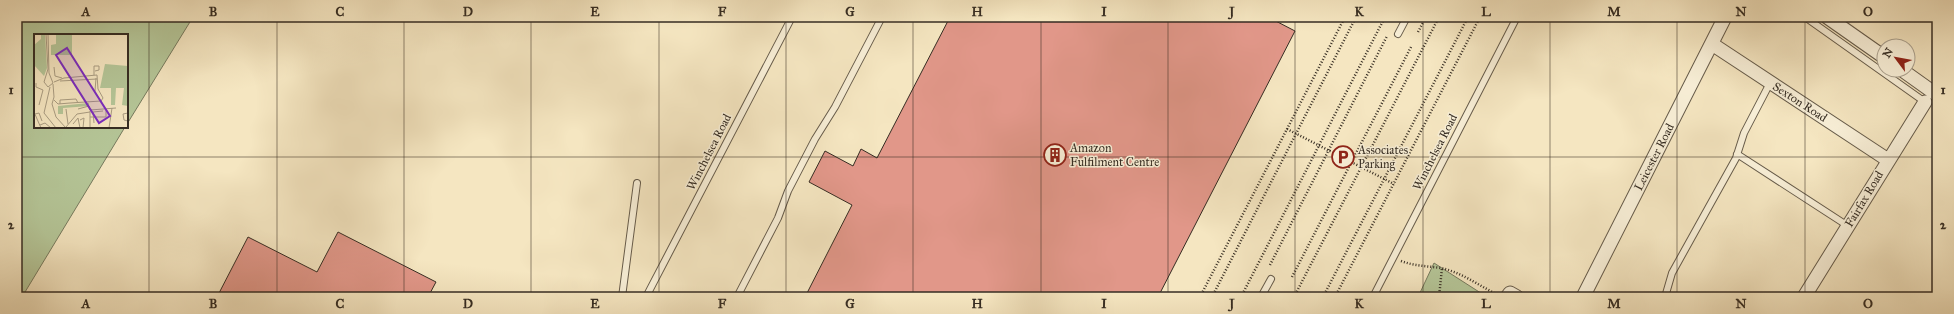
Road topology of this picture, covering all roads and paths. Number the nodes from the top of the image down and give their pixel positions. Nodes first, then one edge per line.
1 (792, 17) edge
2 (882, 17) edge
3 (1345, 17) edge
4 (1356, 17) edge
5 (1385, 17) edge
6 (1406, 17) edge
7 (1426, 17) edge
8 (1439, 17) edge
9 (1468, 17) edge
10 (1480, 17) edge
11 (1517, 17) edge
12 (1726, 17) edge
13 (1805, 17) edge
14 (1827, 17) edge
15 (1418, 32) dead end
16 (1398, 34) dead end
17 (1388, 35) dead end
18 (1712, 44) junction
19 (1411, 47) dead end
20 (1876, 51) edge
21 (1914, 78) edge
22 (1770, 82) junction
23 (1936, 93) edge
24 (1925, 102) joint
25 (1287, 129) junction
26 (1296, 133) junction
27 (1319, 145) junction
28 (1328, 150) junction
29 (1737, 154) junction
30 (1888, 160) junction
31 (1352, 162) junction
32 (1361, 167) junction
33 (1384, 179) junction
34 (637, 183) dead end
35 (1394, 184) junction
36 (1848, 226) junction
37 (1409, 264) dead end
38 (1270, 265) dead end
39 (1442, 268) junction
40 (1292, 277) dead end
41 (1271, 279) dead end
42 (1511, 296) edge
43 (622, 297) edge
44 (646, 297) edge
45 (737, 297) edge
46 (1200, 297) edge
47 (1212, 297) edge
48 (1241, 297) edge
49 (1261, 297) edge
50 (1294, 297) edge
51 (1323, 297) edge
52 (1335, 297) edge
53 (1373, 297) edge
54 (1439, 297) edge
55 (1583, 297) edge
56 (1665, 297) edge
57 (1804, 297) edge

1 - 44 lane, Winchelsea Road
2 - 45 lane
3 - 25 path
4 - 26 path
5 - 27 path
6 - 16 lane
7 - 15 path
8 - 32 path
9 - 33 path
10 - 35 path
11 - 53 lane, Winchelsea Road
12 - 18 street, Leicester Road
13 - 24 lane
14 - 20 street
17 - 28 path
18 - 22 street, Sexton Road
18 - 55 street, Leicester Road
19 - 31 path
21 - 23 street
22 - 29 lane
22 - 30 street, Sexton Road
24 - 30 street, Fairfax Road
25 - 26 path
25 - 46 path
26 - 27 path
26 - 47 path
27 - 28 path
27 - 48 path
28 - 31 path
28 - 38 path
29 - 36 lane
29 - 56 lane
30 - 36 street, Fairfax Road
31 - 32 path
31 - 40 path
32 - 33 path
32 - 50 path
33 - 35 path
33 - 51 path
34 - 43 lane
35 - 52 path
36 - 57 street, Fairfax Road
37 - 39 path
39 - 42 path
39 - 54 path
41 - 49 lane

